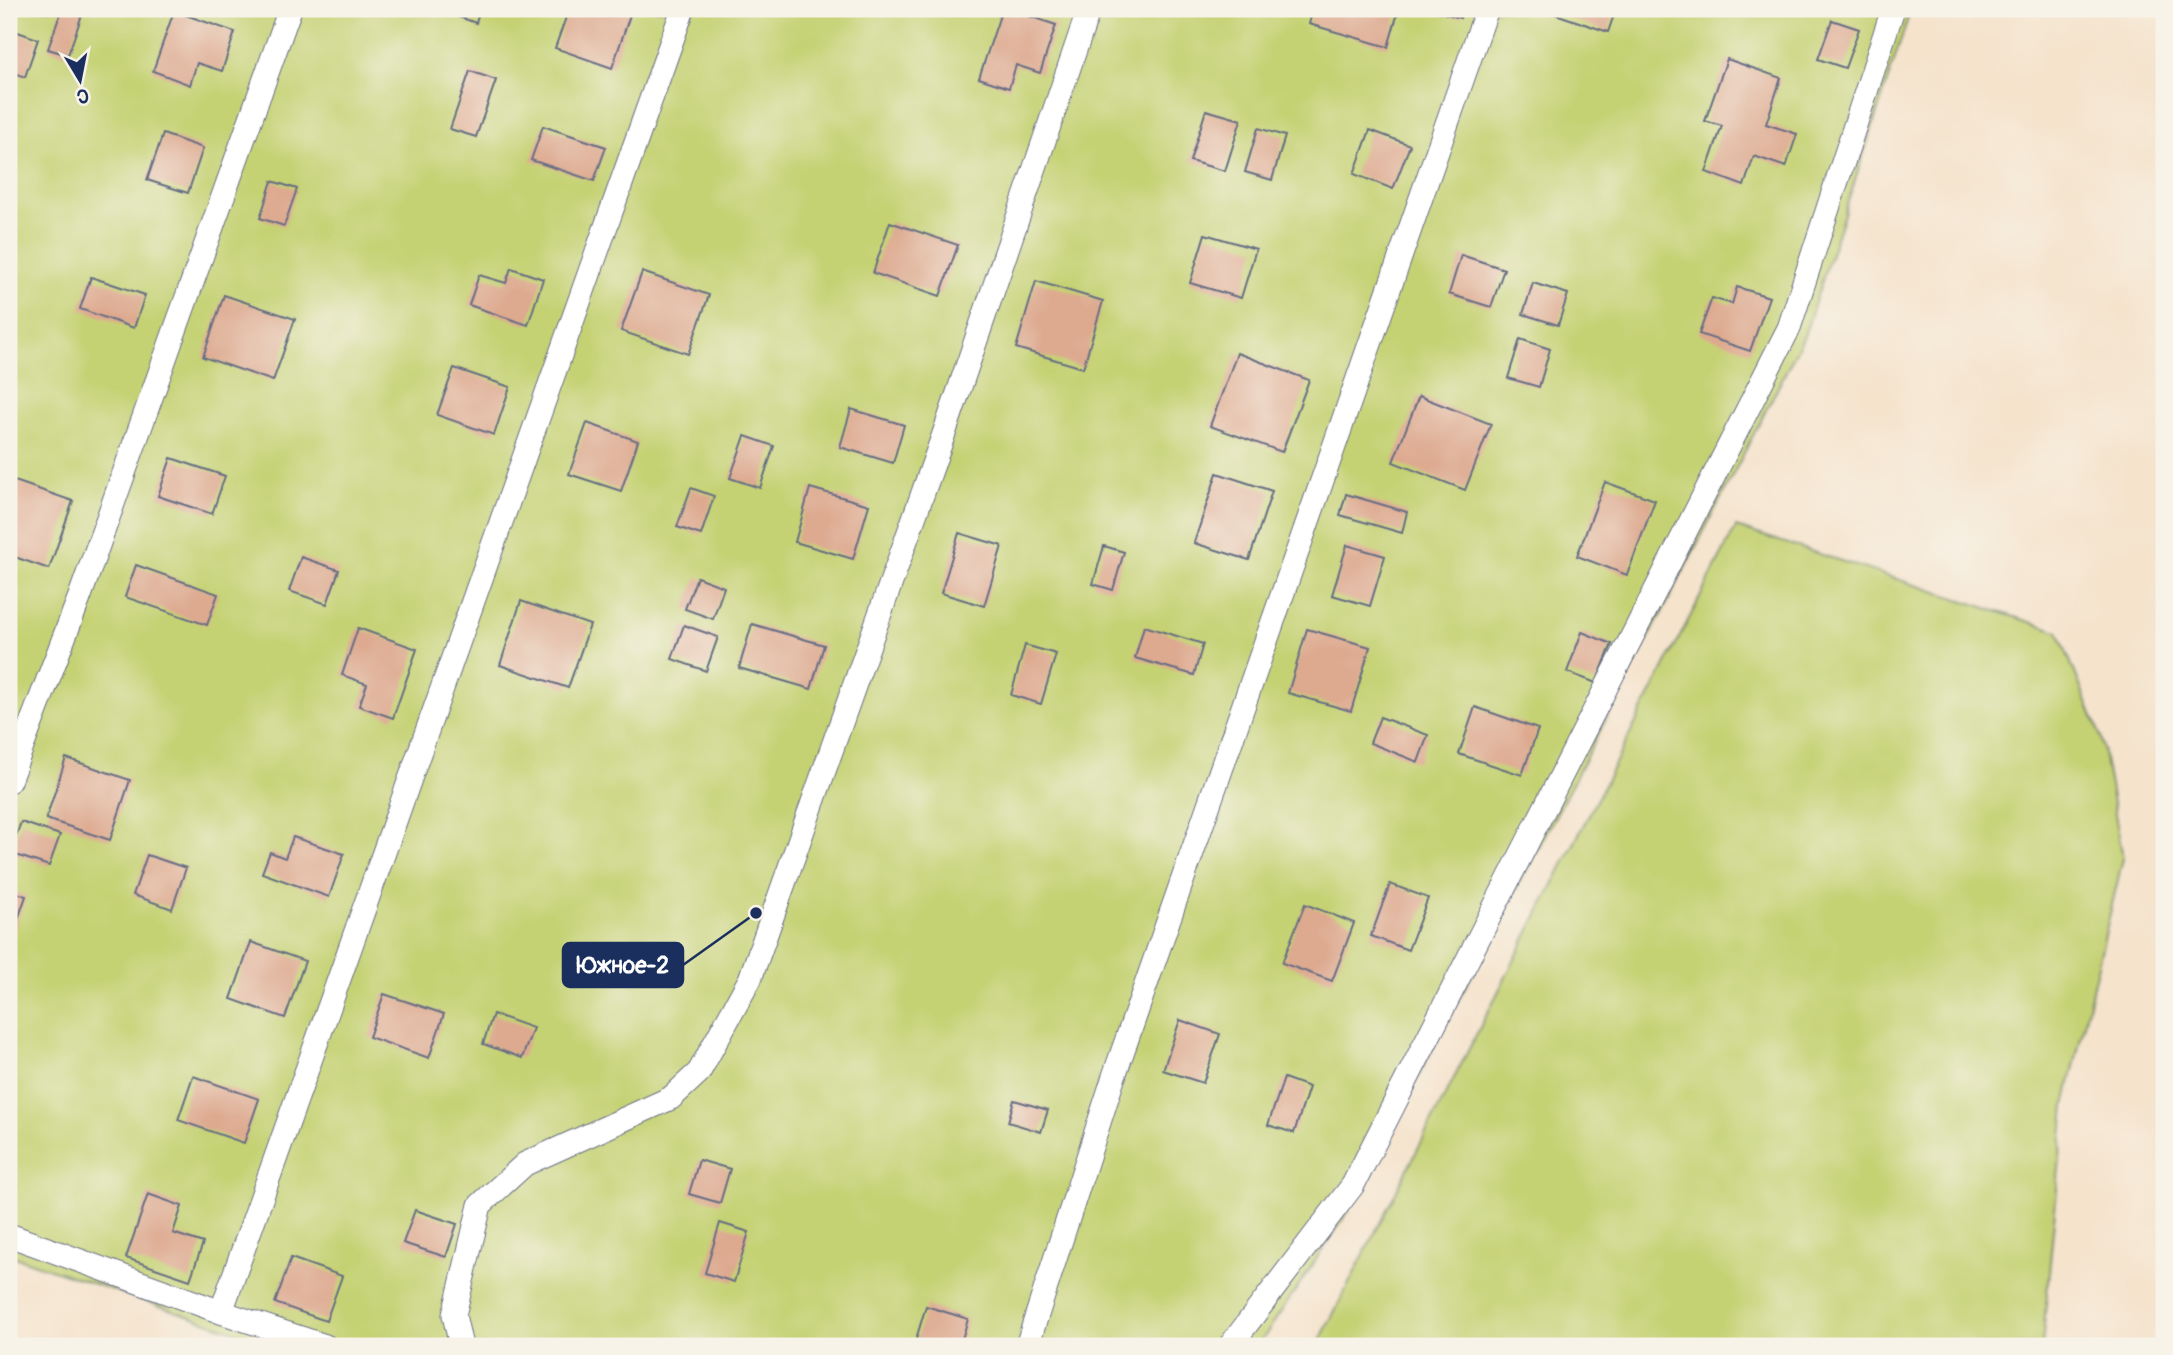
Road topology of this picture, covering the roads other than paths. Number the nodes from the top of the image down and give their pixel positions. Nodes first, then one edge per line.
1 (289, 9) edge
2 (683, 9) edge
3 (1089, 9) edge
4 (1487, 9) edge
5 (1893, 9) edge
6 (9, 781) edge
7 (9, 1235) edge
8 (221, 1312) junction
9 (325, 1346) edge
10 (461, 1346) edge
11 (1027, 1346) edge
12 (1230, 1346) edge

1 - 6 lane
2 - 8 lane
3 - 10 lane
4 - 11 lane
5 - 12 lane
7 - 8 lane
8 - 9 lane

